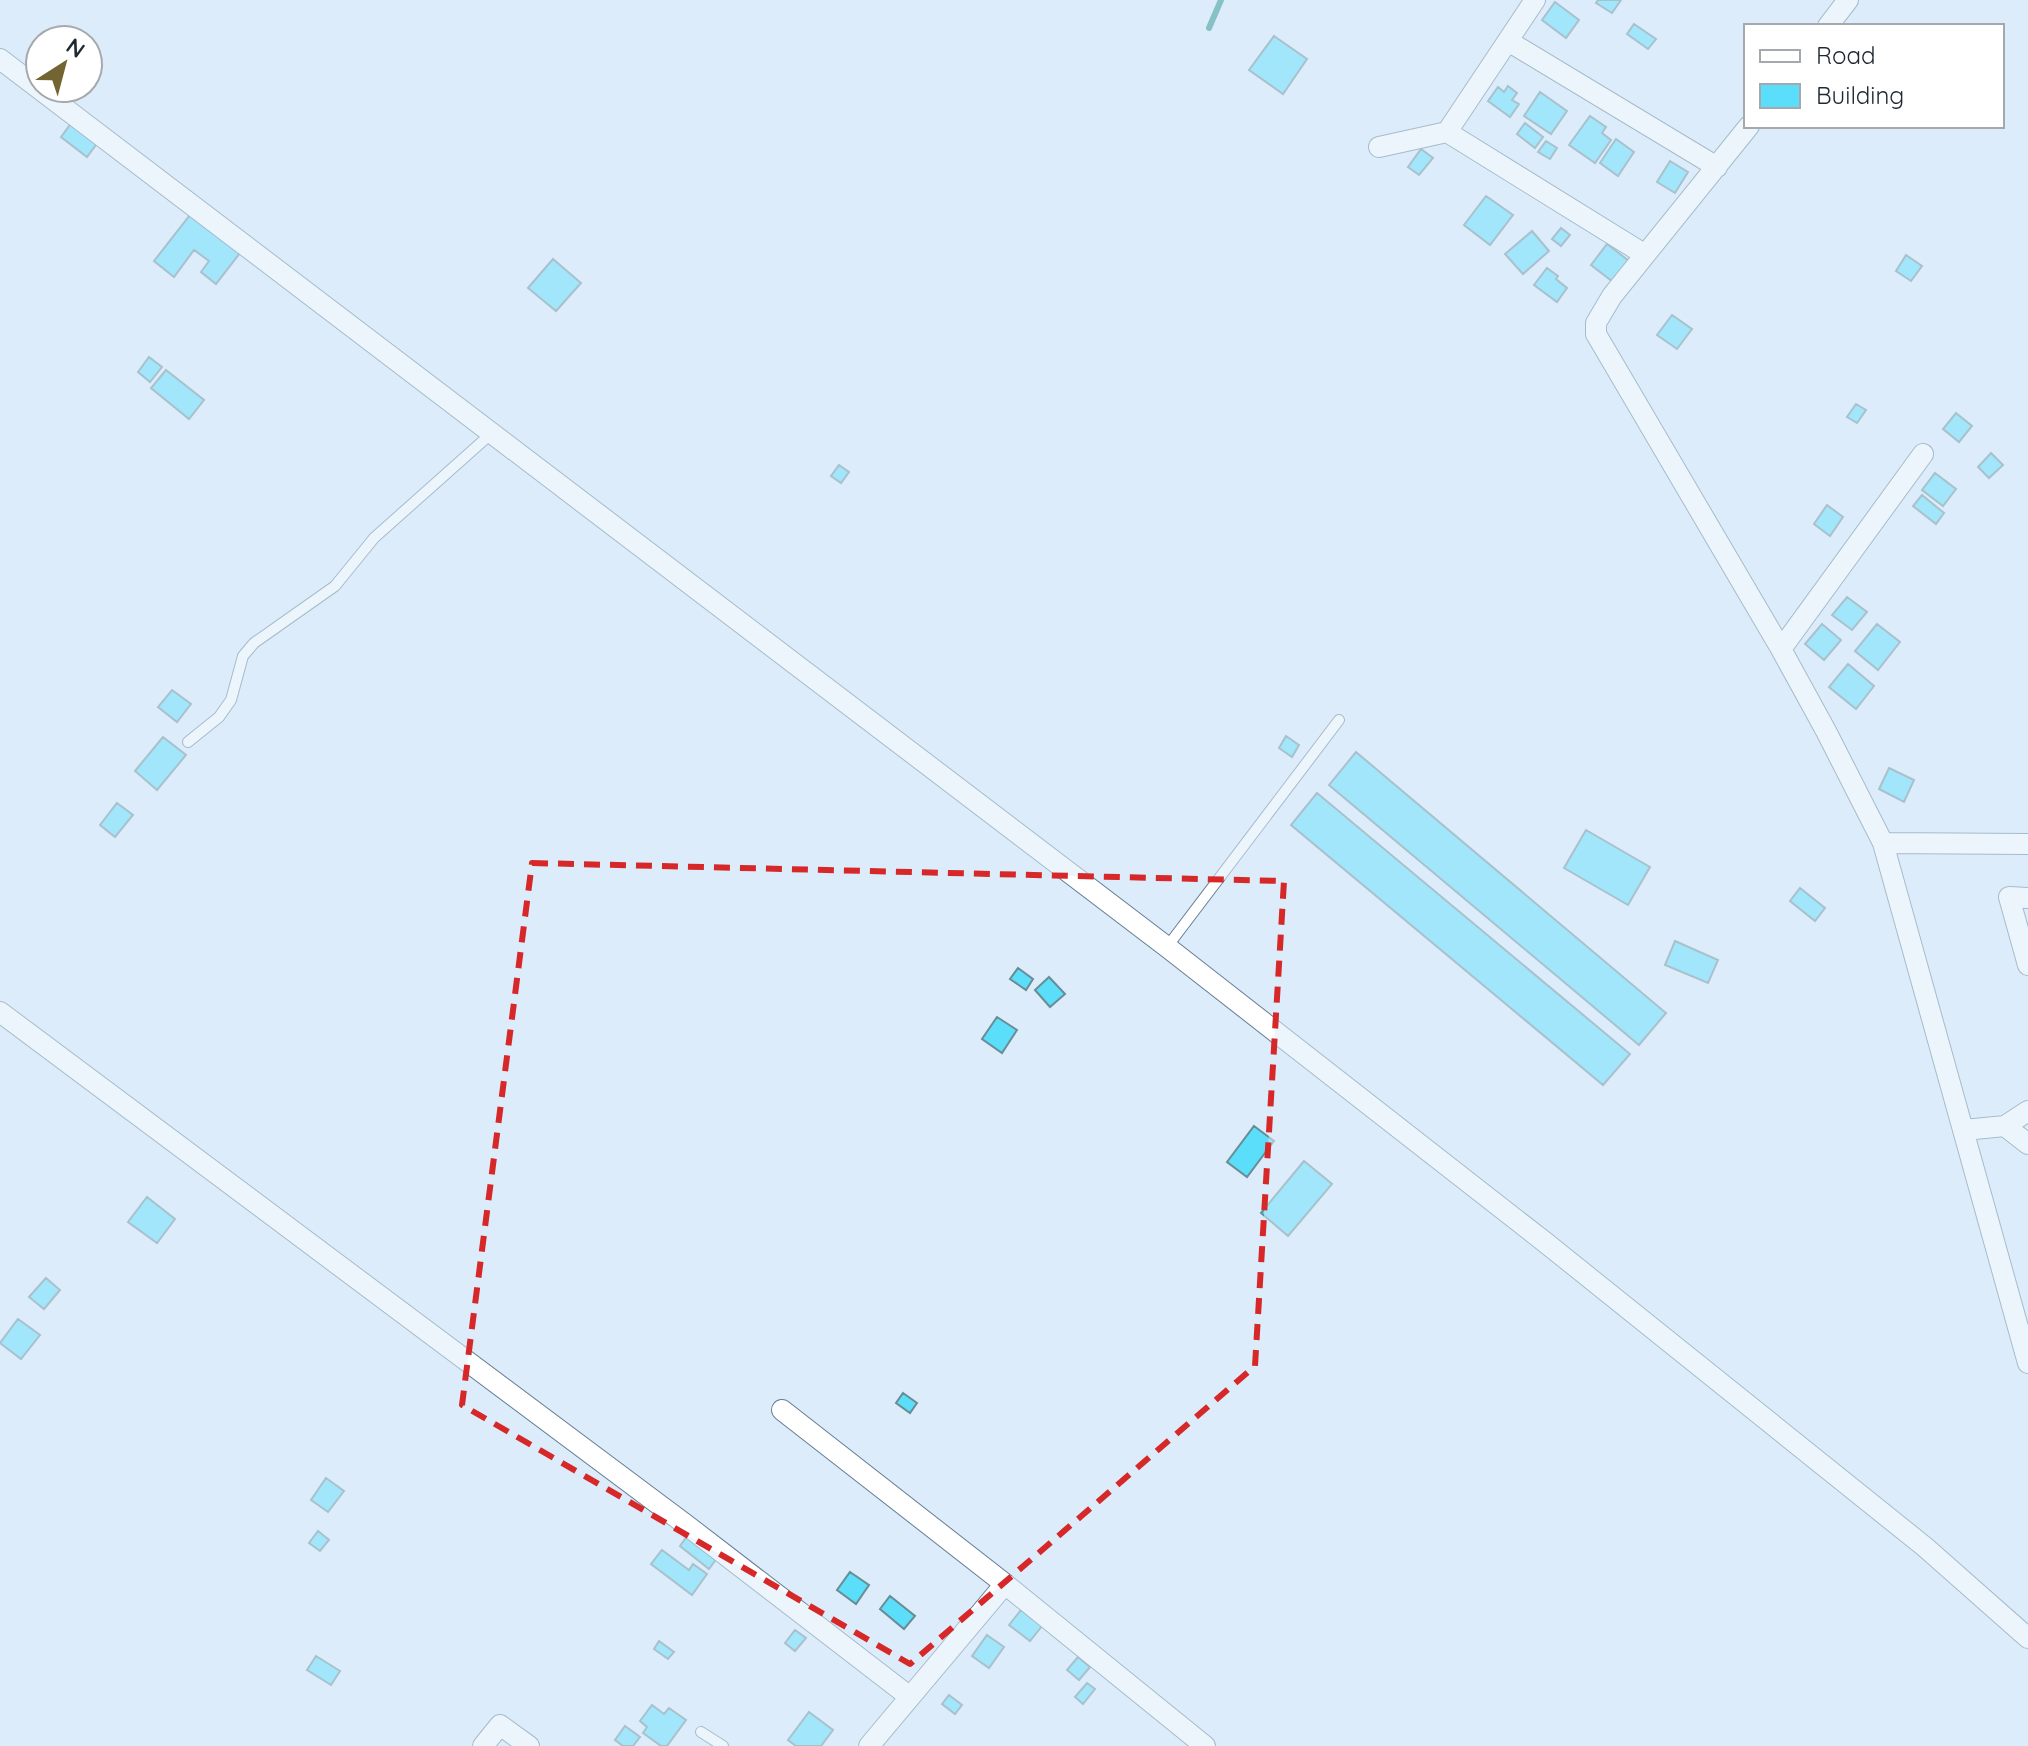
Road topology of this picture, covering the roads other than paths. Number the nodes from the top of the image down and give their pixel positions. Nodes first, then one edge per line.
1 (1535, 0) edge
2 (1848, 0) edge
3 (1830, 24) edge
4 (1508, 41) junction
5 (0, 59) edge
6 (1747, 128) edge
7 (1447, 132) junction
8 (1379, 147) dead end
9 (1717, 167) junction
10 (1644, 254) junction
11 (493, 432) junction
12 (1923, 454) dead end
13 (1781, 649) junction
14 (1339, 720) dead end
15 (188, 742) dead end
16 (1883, 843) junction
17 (2028, 844) edge
18 (2028, 898) edge
19 (1167, 947) junction
20 (2028, 965) edge
21 (0, 1012) edge
22 (2028, 1111) edge
23 (2005, 1126) junction
24 (1964, 1130) junction
25 (2028, 1144) edge
26 (2028, 1363) edge
27 (782, 1410) dead end
28 (1005, 1584) junction
29 (2028, 1638) edge
30 (910, 1697) junction
31 (701, 1732) dead end
32 (483, 1746) edge
33 (529, 1746) edge
34 (723, 1746) edge
35 (869, 1746) edge
36 (1205, 1746) edge

1 - 4 street
2 - 3 street
4 - 7 street
4 - 9 street
5 - 11 street
6 - 9 street
7 - 8 street
7 - 10 street
9 - 10 street
10 - 13 street
11 - 15 lane
11 - 19 street
12 - 13 street
13 - 16 street
14 - 19 lane
16 - 17 street
16 - 24 street
18 - 20 street
19 - 29 street
21 - 30 street
22 - 23 street
23 - 24 street
23 - 25 street
24 - 26 street
27 - 28 street
28 - 30 street
28 - 36 street
30 - 35 street
31 - 34 lane
32 - 33 street

